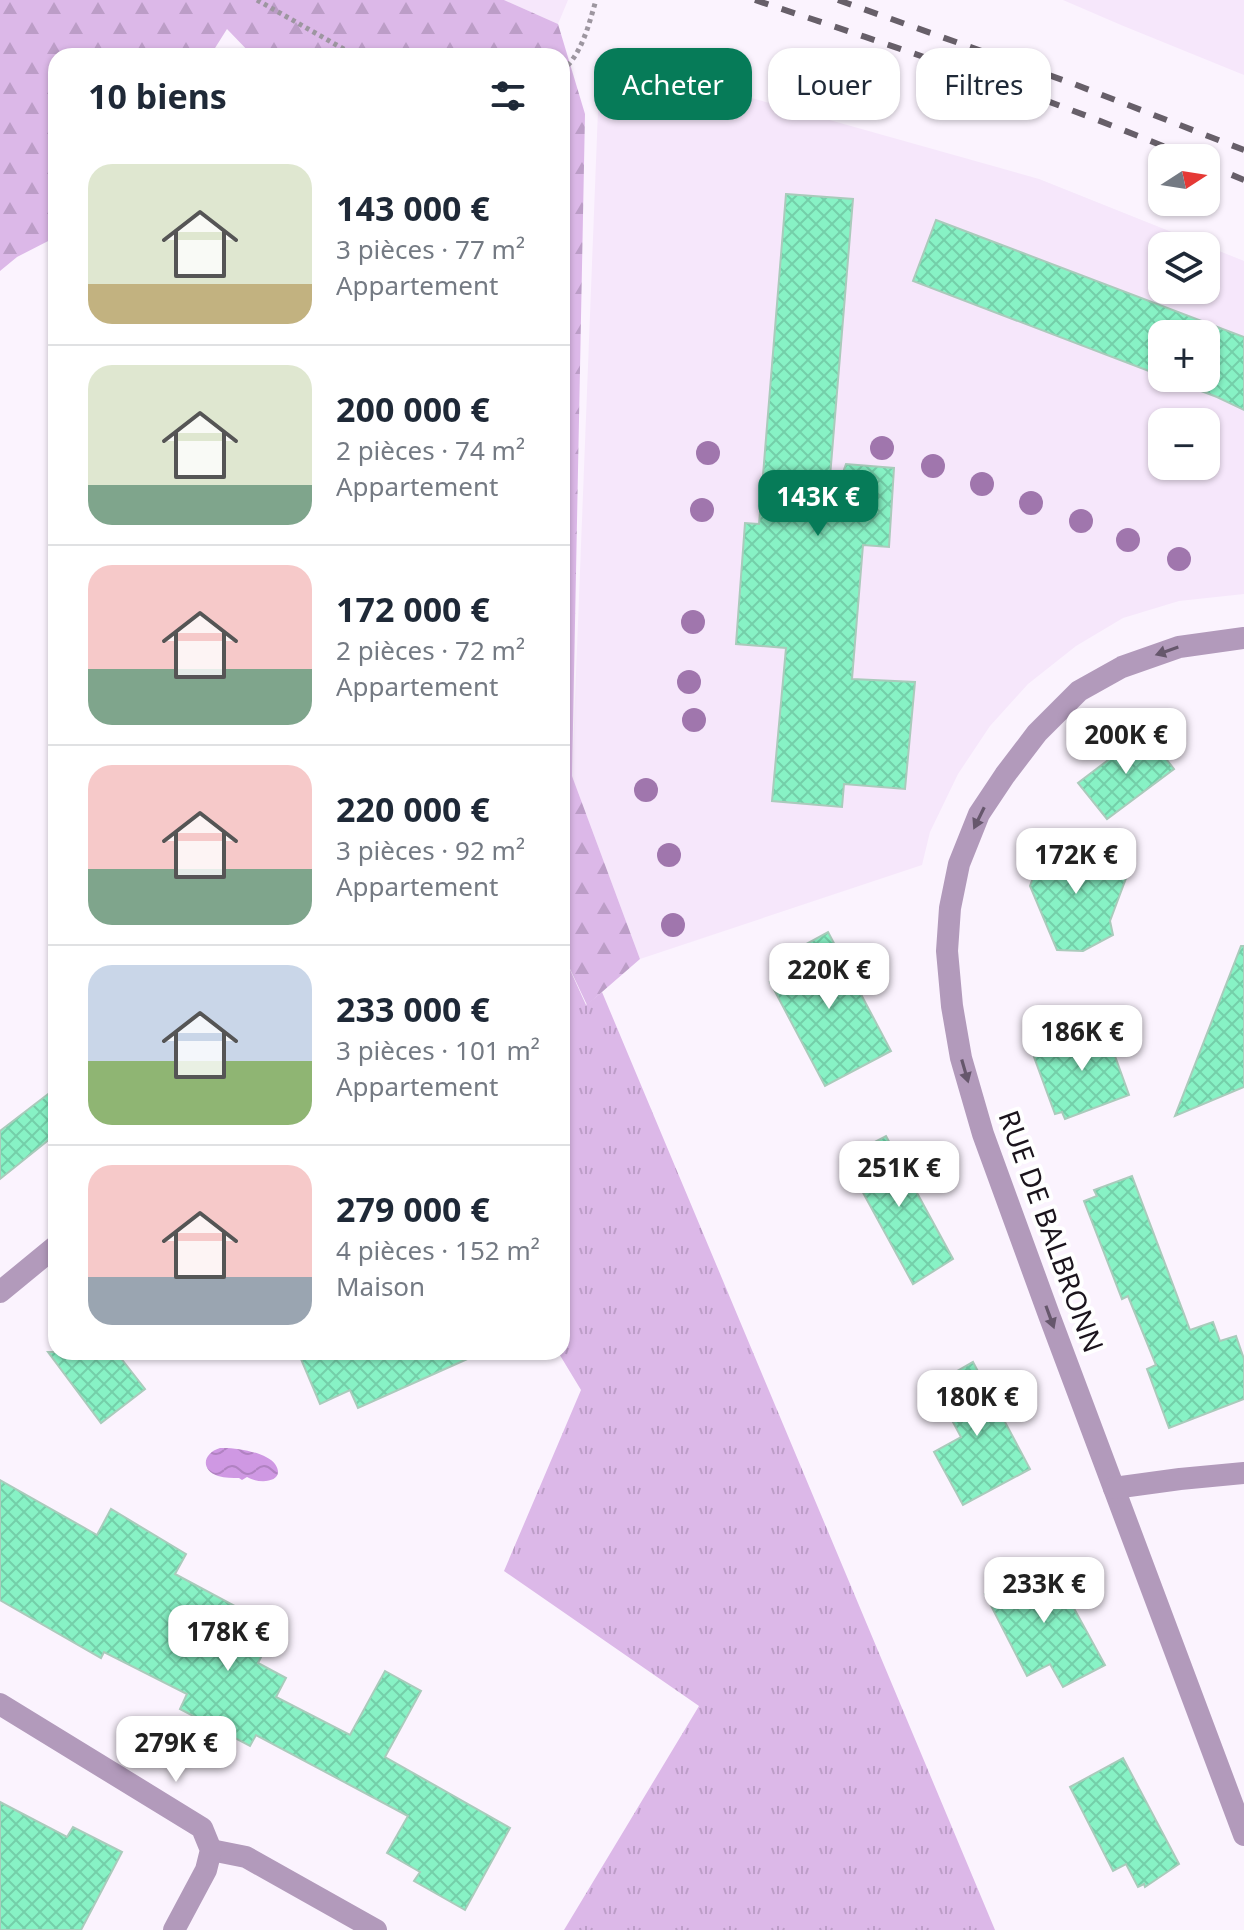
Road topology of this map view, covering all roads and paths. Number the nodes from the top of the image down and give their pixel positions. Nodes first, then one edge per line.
1 (257, 0) edge
2 (596, 0) edge
3 (342, 48) edge
4 (570, 62) edge
5 (1244, 638) edge
6 (48, 1253) edge
7 (0, 1292) edge
8 (1244, 1473) edge
9 (1114, 1488) junction
10 (0, 1704) edge
11 (1244, 1835) edge
12 (211, 1850) junction
13 (174, 1930) edge
14 (376, 1930) edge

1 - 3 path
2 - 4 path
5 -> 9 street, RUE DE BALBRONN
6 - 7 street
8 - 9 street
9 - 11 street, RUE DE BALBRONN
10 - 12 street
12 - 13 street
12 - 14 street

